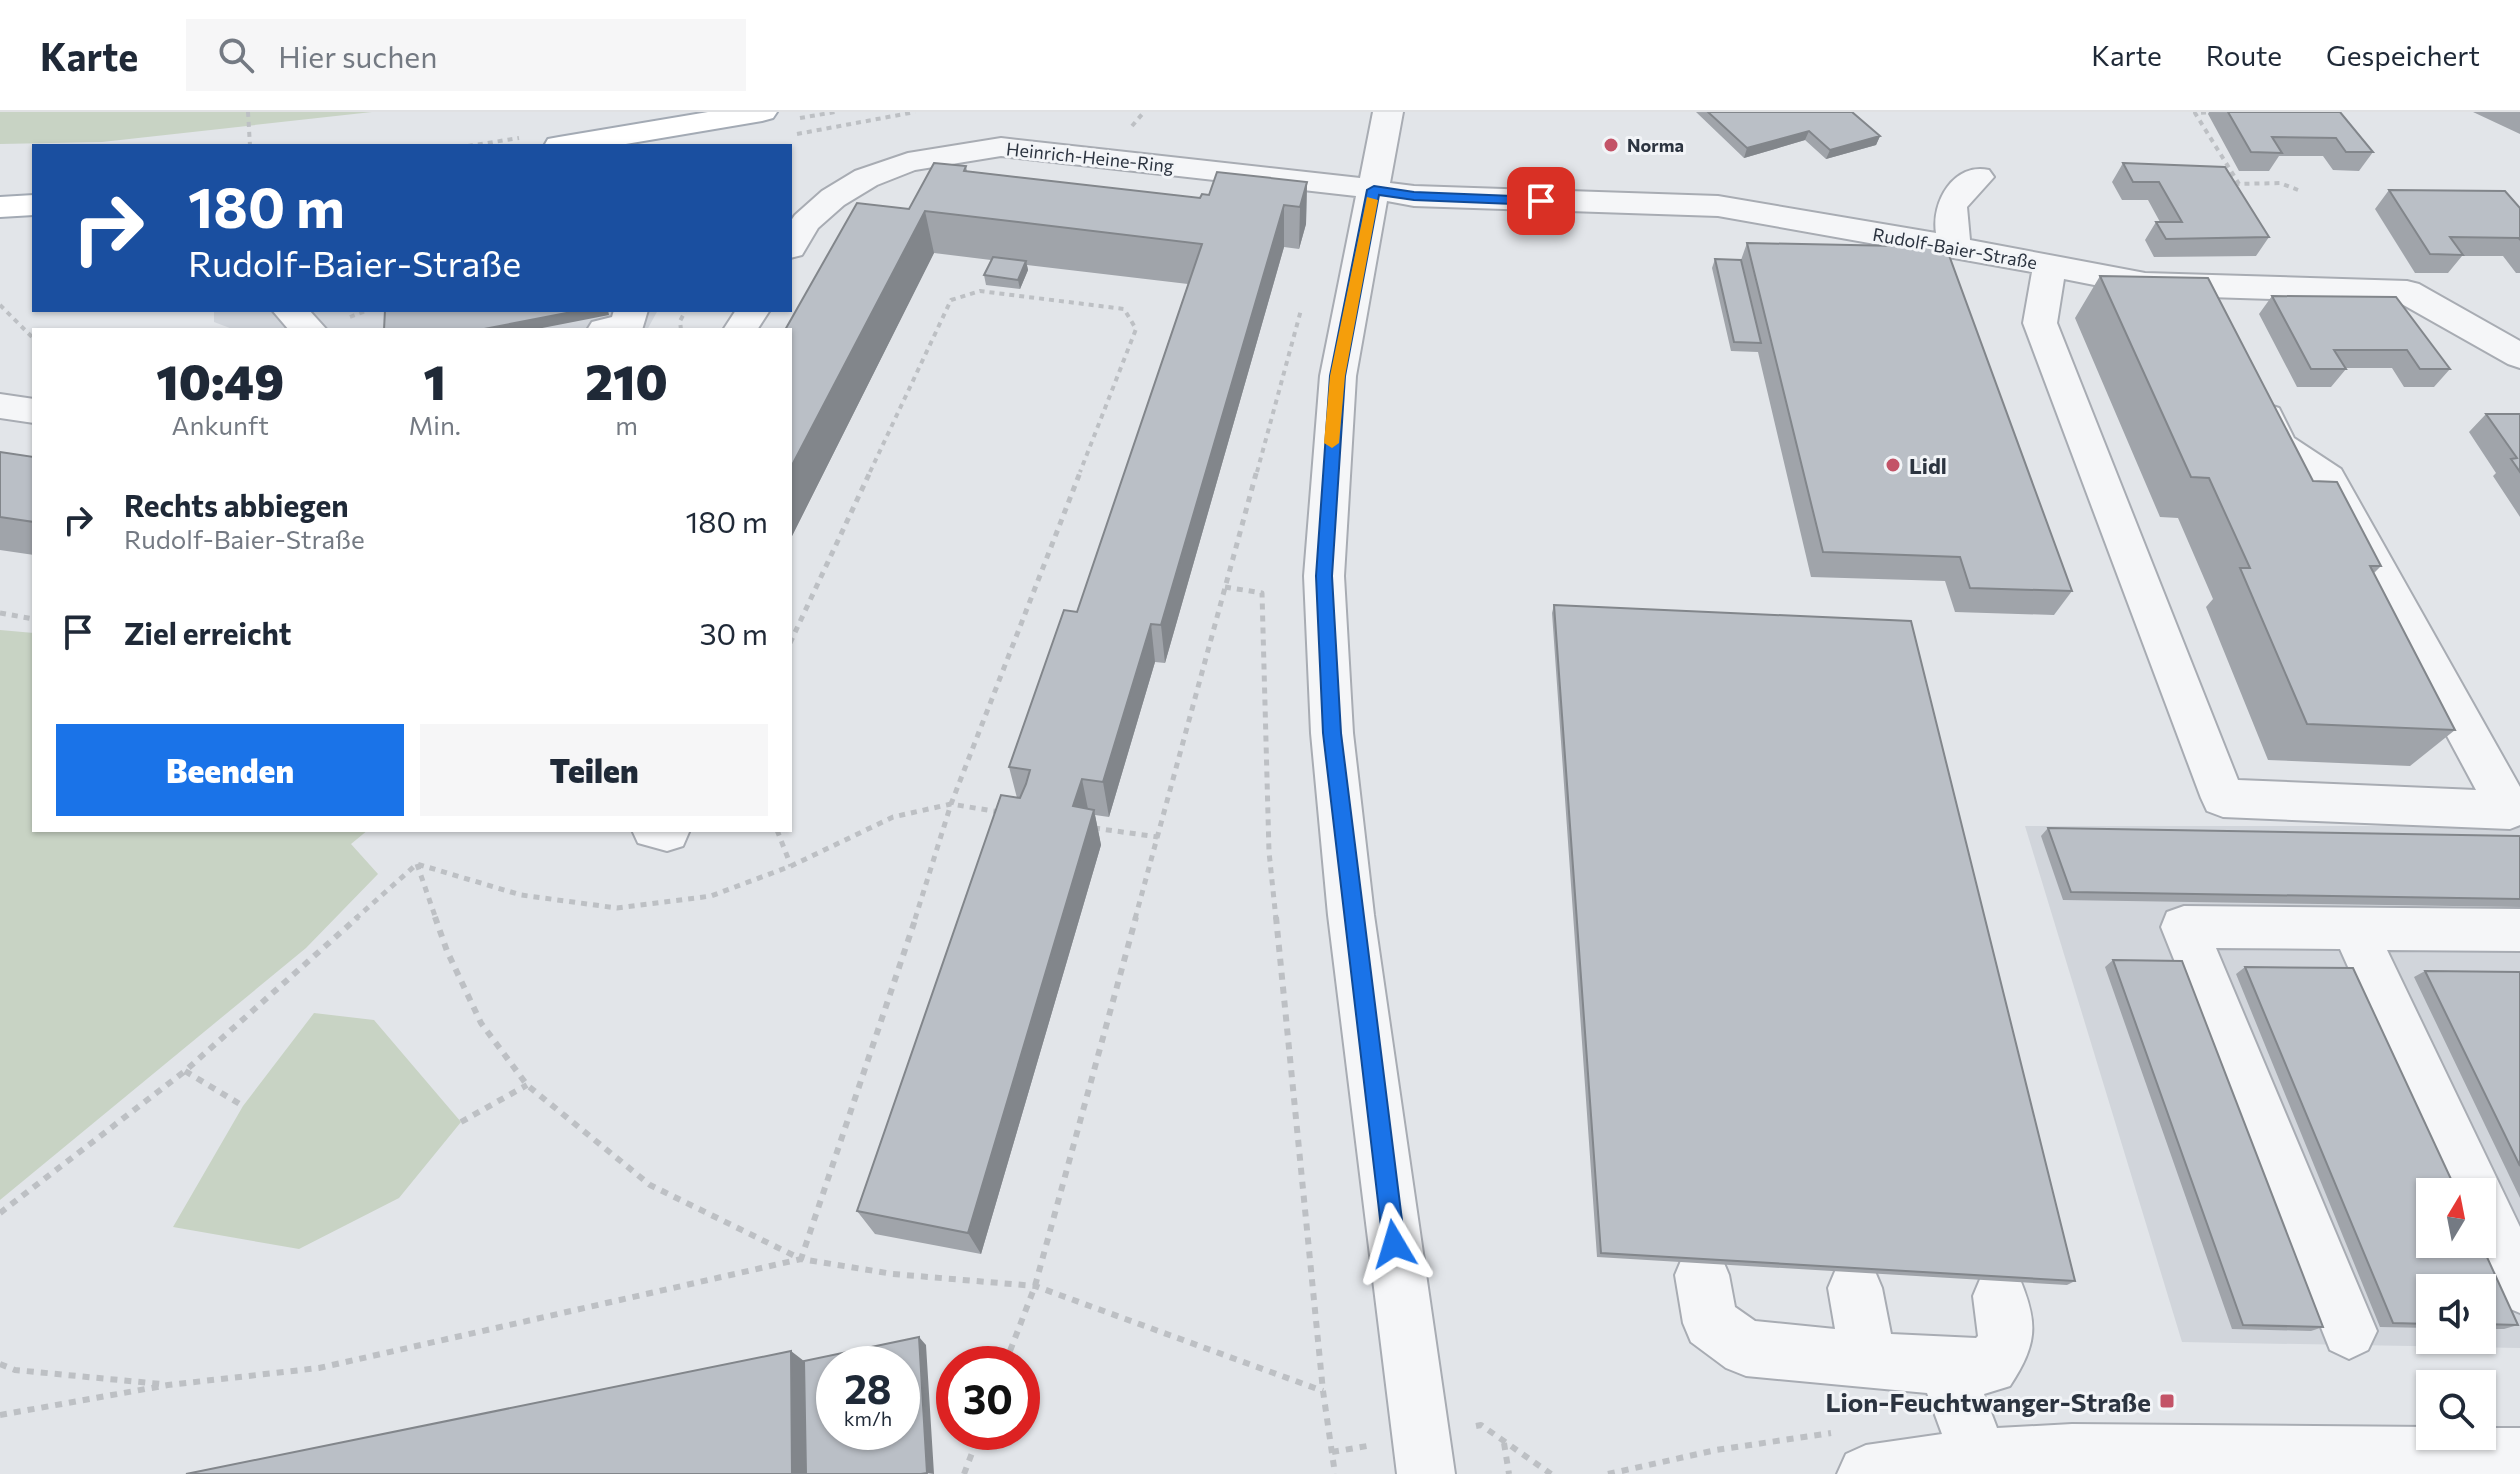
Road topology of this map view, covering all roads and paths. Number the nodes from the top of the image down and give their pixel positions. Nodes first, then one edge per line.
1 (248, 112) edge
2 (762, 112) edge
3 (915, 112) edge
4 (1388, 112) edge
5 (2224, 112) edge
6 (795, 134) dead end
7 (621, 141) edge
8 (250, 144) edge
9 (584, 144) edge
10 (1978, 177) dead end
11 (1374, 190) junction
12 (2298, 190) dead end
13 (32, 205) edge
14 (0, 207) edge
15 (792, 245) edge
16 (1956, 247) junction
17 (2050, 265) junction
18 (2203, 286) junction
19 (1303, 303) dead end
20 (0, 305) edge
21 (291, 312) edge
22 (631, 312) edge
23 (2222, 326) edge
24 (308, 328) edge
25 (614, 328) edge
26 (32, 337) edge
27 (2520, 356) edge
28 (2248, 379) edge
29 (0, 406) edge
30 (32, 411) edge
31 (1225, 587) junction
32 (0, 613) edge
33 (32, 619) edge
34 (792, 639) edge
35 (951, 804) junction
36 (1007, 814) edge
37 (1085, 827) edge
38 (778, 832) edge
39 (1158, 837) junction
40 (417, 864) junction
41 (791, 866) junction
42 (2354, 929) junction
43 (2520, 930) edge
44 (185, 1071) junction
45 (527, 1085) junction
46 (243, 1106) dead end
47 (461, 1122) dead end
48 (2470, 1178) edge
49 (0, 1213) edge
50 (2496, 1234) edge
51 (801, 1259) junction
52 (1702, 1275) edge
53 (1035, 1286) junction
54 (2520, 1286) edge
55 (1855, 1288) dead end
56 (2000, 1296) dead end
57 (2349, 1331) dead end
58 (1012, 1346) edge
59 (1869, 1360) junction
60 (0, 1364) edge
61 (1946, 1367) junction
62 (168, 1385) junction
63 (1323, 1391) junction
64 (0, 1415) edge
65 (1481, 1425) dead end
66 (1503, 1442) junction
67 (973, 1450) edge
68 (2520, 1457) edge
69 (1979, 1458) junction
70 (964, 1474) edge
71 (1332, 1474) edge
72 (1426, 1474) edge
73 (1509, 1474) edge
74 (1551, 1474) edge
75 (1866, 1474) edge

1 - 8 path
2 - 7 main road
3 - 6 path
4 - 11 street
5 - 12 path
7 - 9 main road
10 - 16 street
11 - 15 street, Heinrich-Heine-Ring
11 - 16 street, Rudolf-Baier-Straße
11 - 72 street
13 - 14 main road
16 - 17 street, Rudolf-Baier-Straße
17 - 18 street, Rudolf-Baier-Straße
17 - 28 street
18 - 23 street
18 - 27 street, Rudolf-Baier-Straße
19 - 31 path
20 - 26 path
21 - 24 street
22 - 25 street
29 - 30 street
31 - 39 path
31 - 63 path
32 - 33 path
34 - 35 path
35 - 36 path
35 - 41 path
35 - 51 path
37 - 39 path
38 - 41 path
39 - 53 path
40 - 41 path
40 - 44 path
40 - 45 path
42 - 43 street
42 - 48 street
42 - 57 street
44 - 46 path
44 - 49 path
45 - 47 path
45 - 51 path
50 - 54 street
51 - 53 path
51 - 62 path
52 - 59 street
53 - 58 path
53 - 63 path
55 - 59 street
56 - 61 street
59 - 61 street
60 - 62 path
61 - 69 street
62 - 64 path
63 - 71 path
65 - 66 path
66 - 73 path
66 - 74 path
67 - 70 path
68 - 69 street
69 - 75 street

